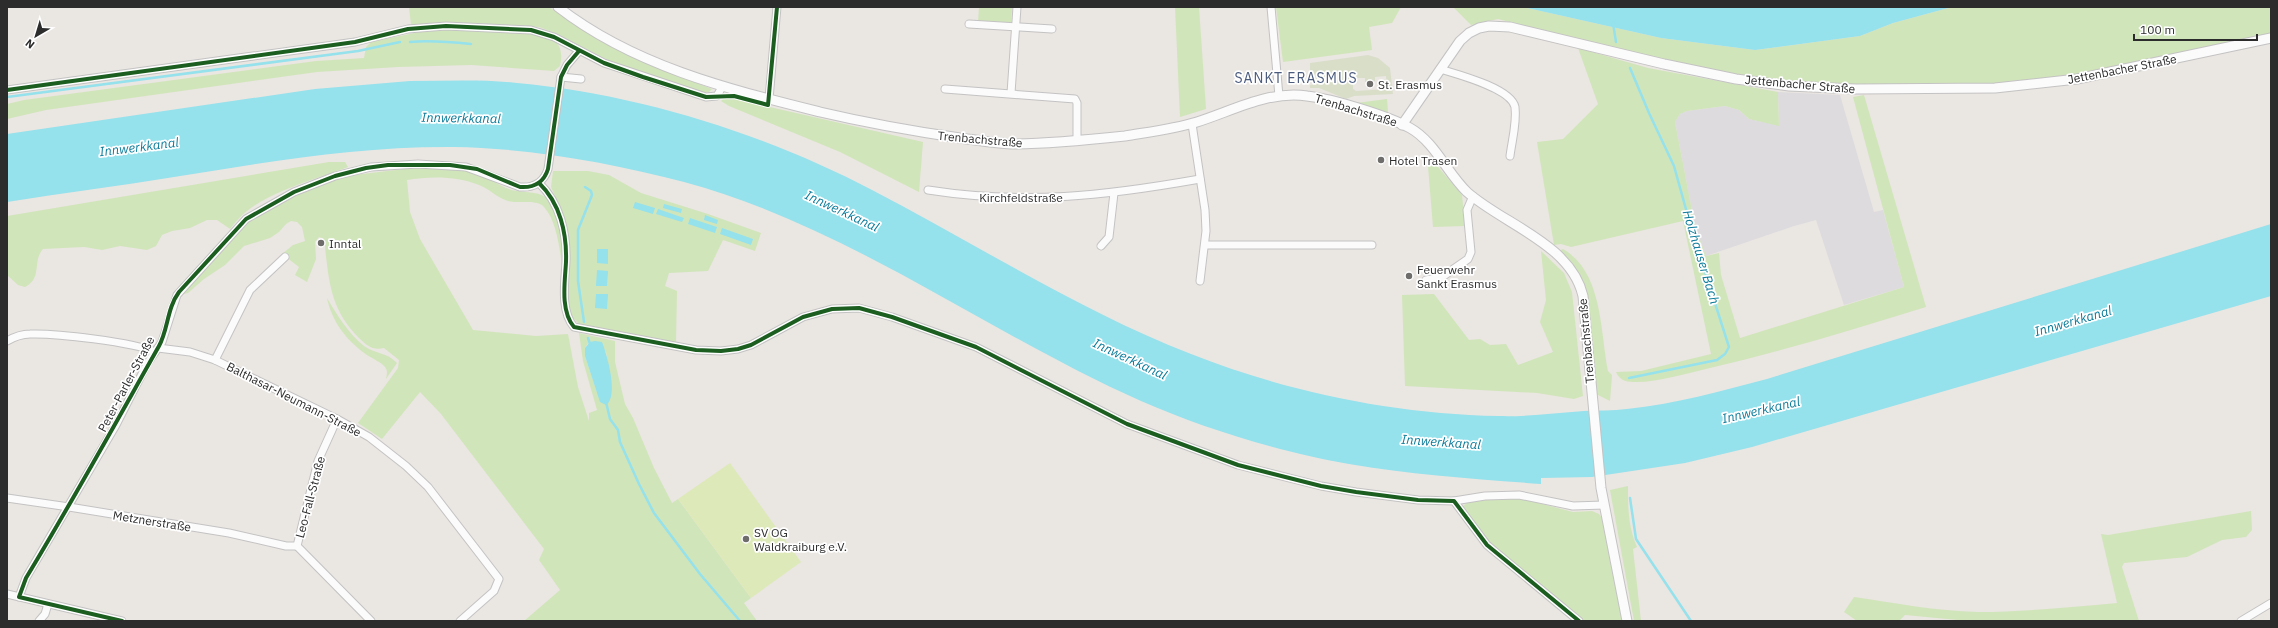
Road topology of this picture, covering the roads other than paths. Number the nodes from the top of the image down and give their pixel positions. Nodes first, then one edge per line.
1 (558, 7) edge
2 (777, 7) edge
3 (1017, 7) edge
4 (1271, 7) edge
5 (969, 24) dead end
6 (1015, 28) junction
7 (1052, 29) dead end
8 (2271, 38) edge
9 (579, 51) junction
10 (1440, 69) junction
11 (561, 80) junction
12 (581, 80) dead end
13 (722, 87) junction
14 (945, 88) dead end
15 (7, 90) edge
16 (1011, 93) junction
17 (1279, 96) junction
18 (769, 99) junction
19 (1192, 124) junction
20 (1402, 125) junction
21 (1077, 140) junction
22 (1510, 156) dead end
23 (1200, 179) junction
24 (539, 183) junction
25 (928, 190) dead end
26 (1114, 193) junction
27 (1473, 196) junction
28 (1206, 245) junction
29 (1372, 245) dead end
30 (1101, 246) dead end
31 (285, 257) dead end
32 (1426, 280) dead end
33 (1200, 281) dead end
34 (7, 341) edge
35 (156, 350) junction
36 (215, 360) junction
37 (337, 419) junction
38 (7, 498) edge
39 (1454, 501) junction
40 (1604, 505) junction
41 (69, 507) junction
42 (297, 546) junction
43 (7, 594) edge
44 (19, 597) junction
45 (2271, 603) edge
46 (48, 604) junction
47 (39, 621) edge
48 (122, 621) edge
49 (371, 621) edge
50 (460, 621) edge
51 (1579, 621) edge
52 (1627, 621) edge
53 (2241, 621) edge

1 - 13 street, Trenbachstraße
2 - 18 street
3 - 6 street
4 - 17 street
5 - 6 street
6 - 7 street
6 - 16 street
8 - 10 street, Jettenbacher Straße
9 - 11 street
9 - 13 street
9 - 15 street
10 - 20 street, Jettenbacher Straße
10 - 22 street
11 - 12 street
11 - 24 street
13 - 18 street, Trenbachstraße
14 - 16 street
16 - 21 street
17 - 19 street, Trenbachstraße
17 - 20 street, Trenbachstraße
18 - 21 street, Trenbachstraße
19 - 21 street, Trenbachstraße
19 - 23 street
20 - 27 street, Trenbachstraße
23 - 26 street, Kirchfeldstraße
23 - 28 street
24 - 35 street, Peter-Parler-Straße
24 - 39 street
25 - 26 street, Kirchfeldstraße
26 - 30 street
27 - 32 street
27 - 40 street, Trenbachstraße
28 - 29 street
28 - 33 street
31 - 36 street, Balthasar-Neumann-Straße
34 - 35 street, Balthasar-Neumann-Straße
35 - 36 street, Balthasar-Neumann-Straße
35 - 41 street, Peter-Parler-Straße
36 - 37 street, Balthasar-Neumann-Straße
37 - 42 street, Leo-Fall-Straße
37 - 50 street, Balthasar-Neumann-Straße
38 - 41 street, Metznerstraße
39 - 40 street
39 - 51 street
40 - 52 street, Trenbachstraße
41 - 42 street, Metznerstraße
41 - 44 street, Peter-Parler-Straße
42 - 49 street, Leo-Fall-Straße
43 - 44 street
44 - 46 street
45 - 53 street
46 - 47 street
46 - 48 street

